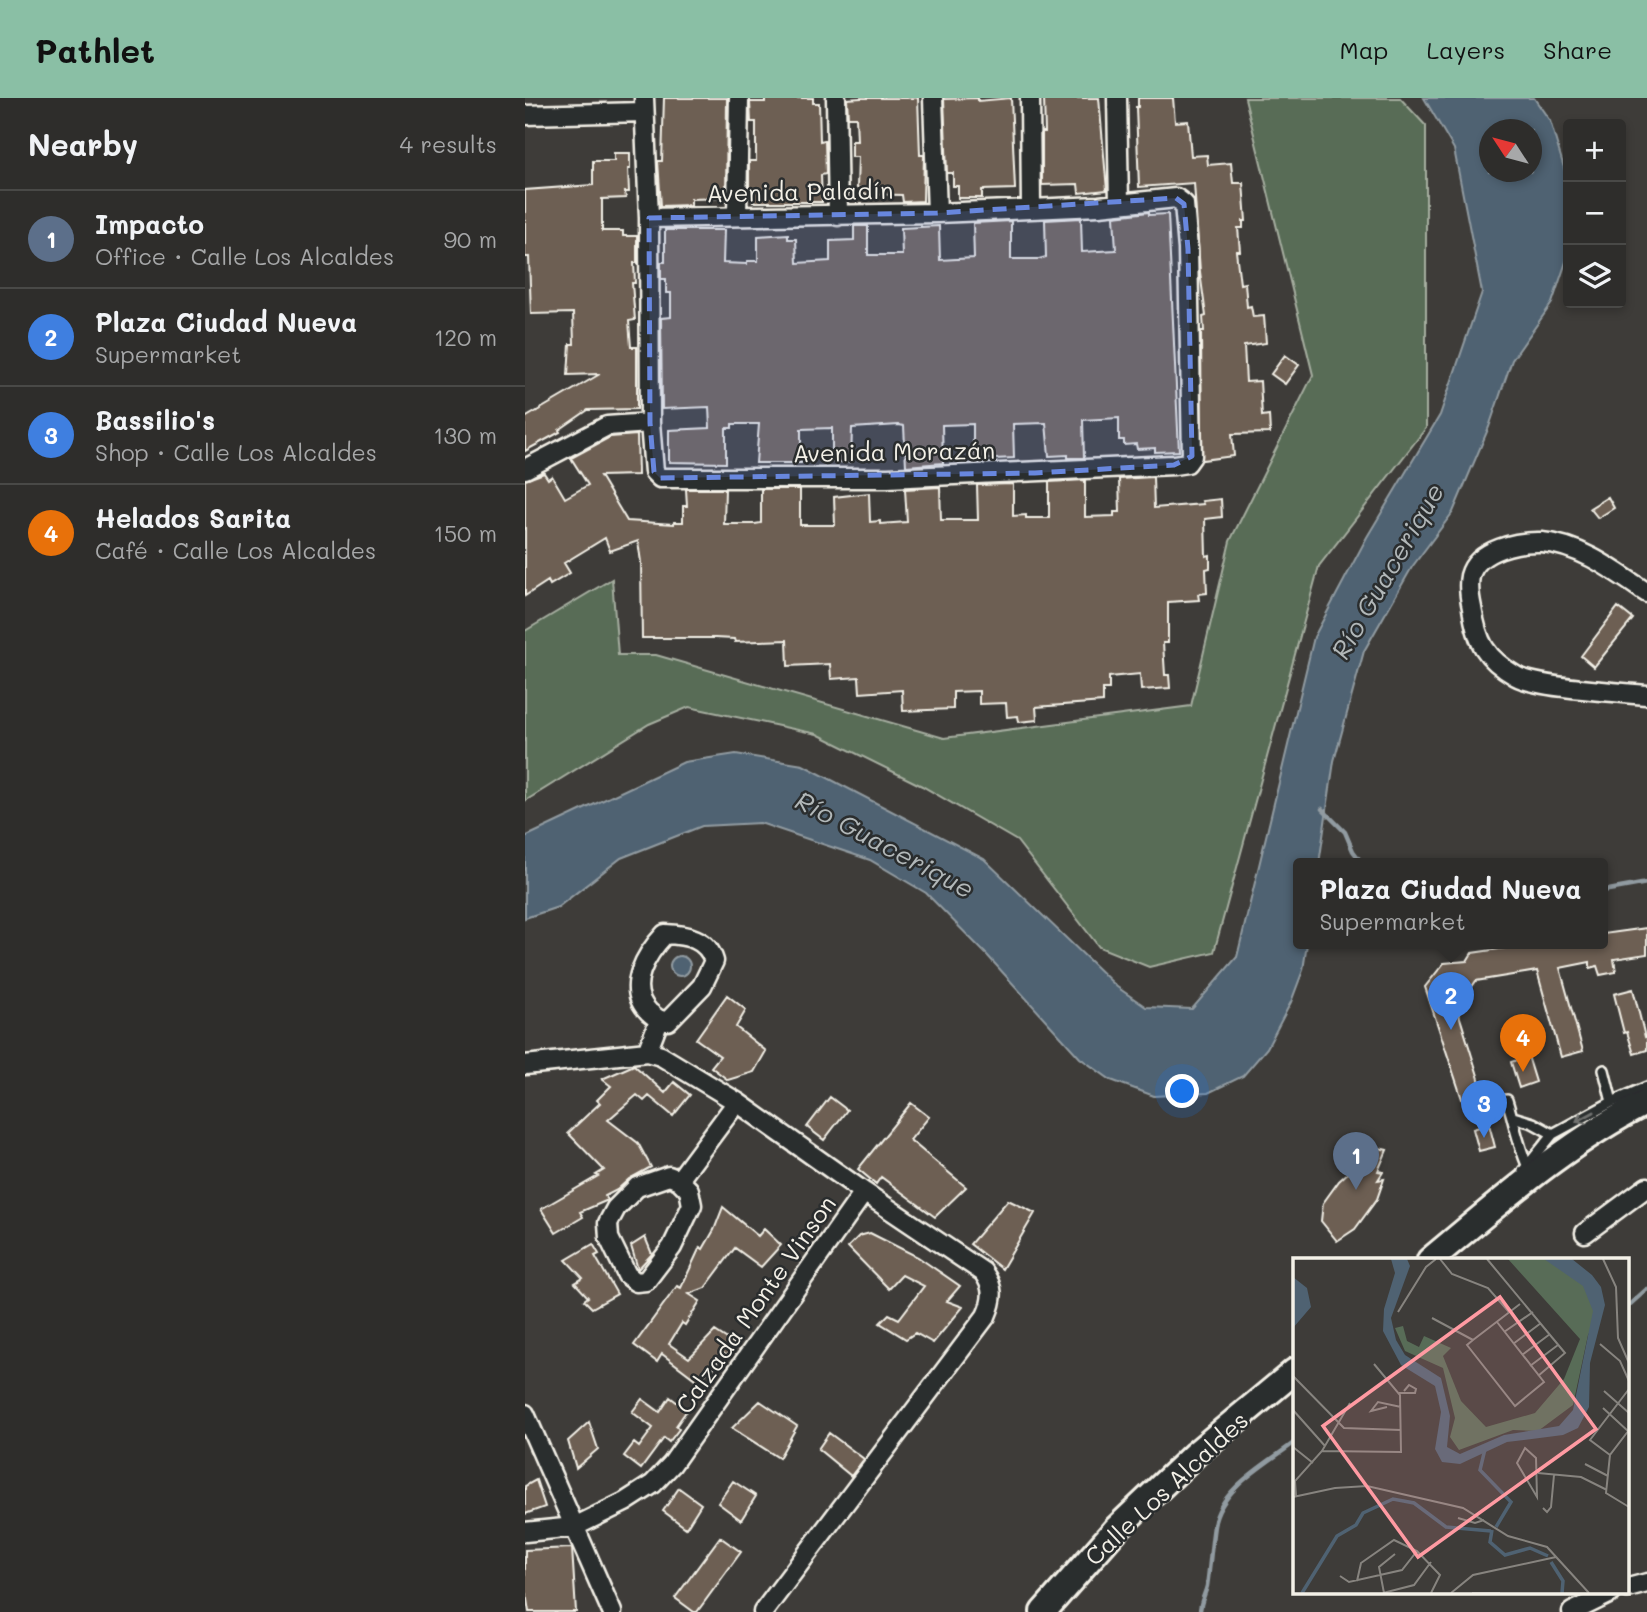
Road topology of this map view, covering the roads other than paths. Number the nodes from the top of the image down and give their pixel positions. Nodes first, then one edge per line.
1 (740, 98) edge
2 (836, 98) edge
3 (933, 98) edge
4 (1030, 98) edge
5 (1117, 98) edge
6 (644, 105) edge
7 (525, 115) edge
8 (1119, 203) junction
9 (1031, 209) junction
10 (937, 213) junction
11 (737, 215) junction
12 (838, 216) junction
13 (649, 218) junction
14 (650, 422) junction
15 (1187, 463) joint
16 (525, 469) edge
17 (1647, 593) edge
18 (1647, 695) edge
19 (659, 1021) junction
20 (647, 1052) junction
21 (525, 1065) edge
22 (1604, 1070) dead end
23 (1647, 1087) edge
24 (1507, 1100) dead end
25 (737, 1102) junction
26 (1612, 1102) junction
27 (1647, 1102) edge
28 (1513, 1117) junction
29 (1553, 1134) junction
30 (1527, 1165) junction
31 (679, 1180) junction
32 (1647, 1187) edge
33 (864, 1192) junction
34 (1501, 1202) junction
35 (1585, 1233) dead end
36 (1432, 1258) edge
37 (1293, 1373) edge
38 (525, 1413) edge
39 (575, 1527) junction
40 (525, 1532) edge
41 (1647, 1583) edge
42 (1629, 1588) edge
43 (1608, 1594) edge
44 (612, 1612) edge
45 (763, 1612) edge
46 (1043, 1612) edge
47 (1572, 1612) edge
48 (1611, 1612) edge

1 - 11 street
2 - 12 street
3 - 10 street
4 - 9 street
5 - 8 street
6 - 7 street
6 - 13 street
8 - 9 street, Avenida Paladín
8 - 15 street, Avenida Paladín
9 - 10 street, Avenida Paladín
10 - 12 street, Avenida Paladín
11 - 12 street, Avenida Paladín
11 - 13 street, Avenida Paladín
13 - 14 street
14 - 15 street, Avenida Morazán
14 - 16 street
17 - 18 street
19 - 19 street
19 - 20 street
20 - 21 street
20 - 25 street
22 - 26 lane
23 - 26 lane
24 - 28 lane
25 - 31 street
25 - 33 street
26 -> 29 lane
27 - 34 main road
28 - 29 lane
28 - 30 lane
29 - 30 lane
30 - 34 lane
31 - 31 street
32 - 35 street
33 - 39 street, Calzada Monte Vinson
33 - 45 street, Calzada Monte Vinson
34 - 36 main road
37 - 46 main road, Calle Los Alcaldes
38 - 39 street
39 - 40 street
39 - 44 street
41 - 42 street
43 - 47 street
43 - 48 street

